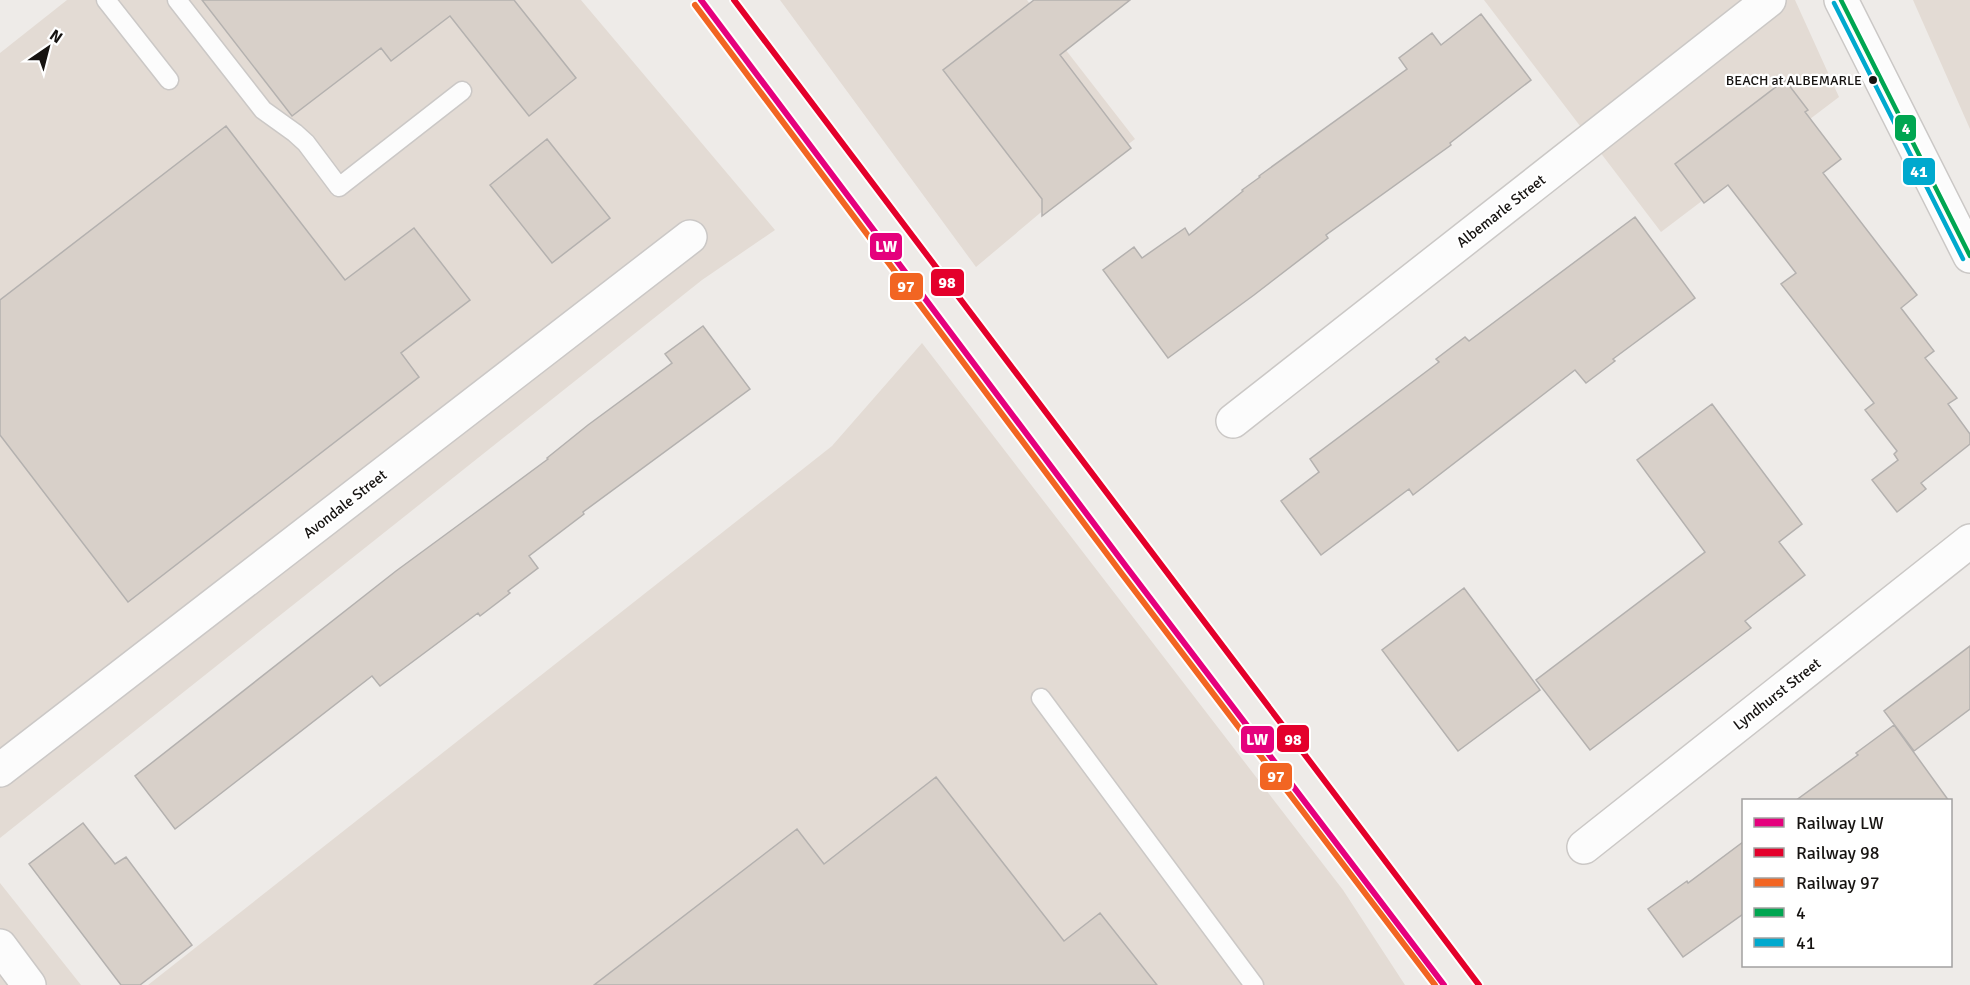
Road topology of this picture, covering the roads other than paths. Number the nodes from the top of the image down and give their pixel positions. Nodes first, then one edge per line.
1 (106, 0) edge
2 (177, 0) edge
3 (1769, 0) edge
4 (1841, 0) edge
5 (169, 80) dead end
6 (462, 91) dead end
7 (690, 237) dead end
8 (1970, 256) edge
9 (1233, 421) dead end
10 (1970, 541) edge
11 (1041, 698) dead end
12 (0, 770) edge
13 (1584, 847) dead end
14 (0, 946) edge
15 (29, 985) edge
16 (1254, 985) edge

1 - 5 lane
2 - 6 lane
3 - 9 street, Albemarle Street
4 - 8 street
7 - 12 street, Avondale Street
10 - 13 street, Lyndhurst Street
11 - 16 lane
14 - 15 street

